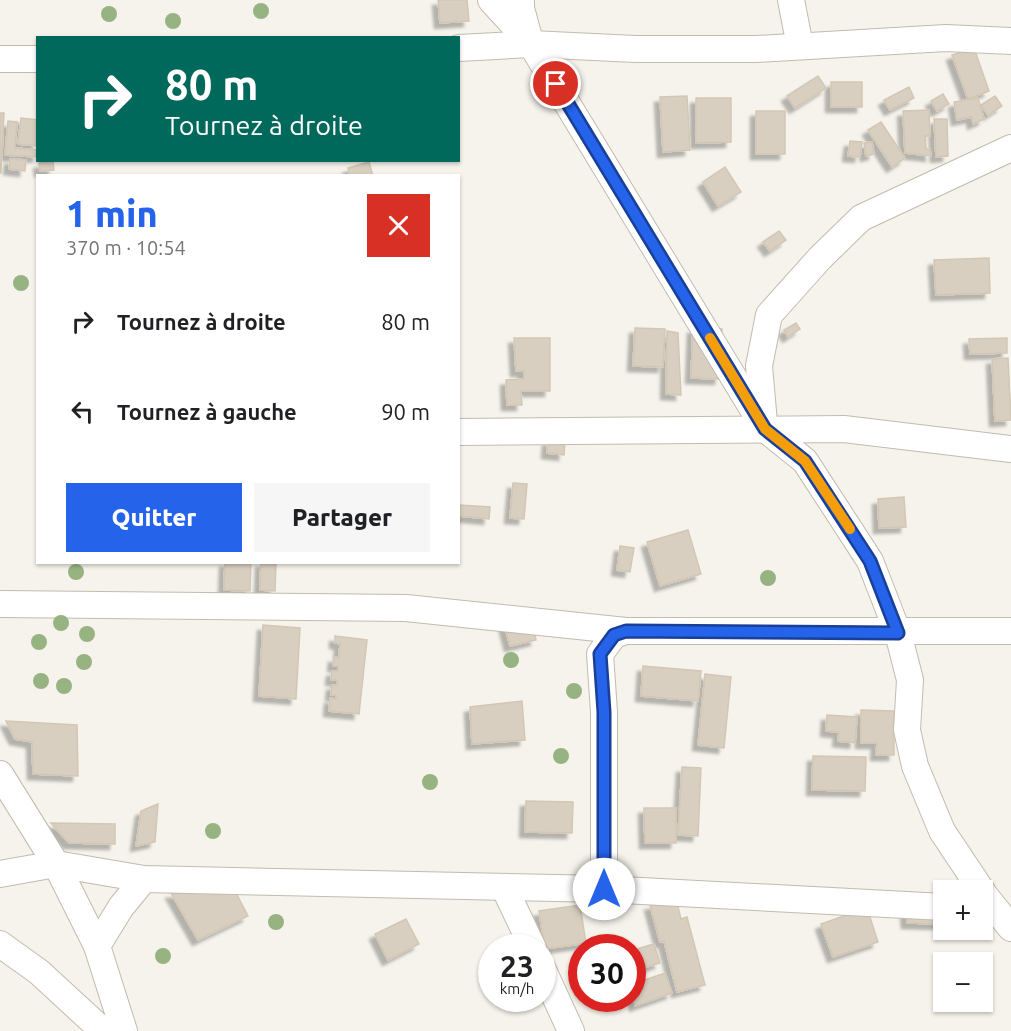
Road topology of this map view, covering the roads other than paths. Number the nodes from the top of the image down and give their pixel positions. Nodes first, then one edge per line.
1 (491, 0) edge
2 (521, 0) edge
3 (791, 0) edge
4 (1011, 41) edge
5 (531, 44) junction
6 (800, 46) junction
7 (460, 48) edge
8 (0, 59) edge
9 (36, 59) edge
10 (1011, 148) edge
11 (765, 429) junction
12 (460, 432) edge
13 (1011, 448) edge
14 (0, 604) edge
15 (626, 631) junction
16 (1011, 631) edge
17 (898, 633) junction
18 (0, 774) edge
19 (56, 864) junction
20 (0, 874) edge
21 (144, 879) junction
22 (504, 886) junction
23 (604, 889) junction
24 (933, 907) edge
25 (994, 907) edge
26 (526, 934) edge
27 (0, 944) edge
28 (97, 946) junction
29 (556, 997) edge
30 (103, 1031) edge
31 (124, 1031) edge
32 (572, 1031) edge

1 - 5 street
2 - 5 street
3 - 6 street
4 - 6 street
5 - 6 street
5 - 7 street
5 - 11 street
8 - 9 street
10 - 11 street
11 - 12 street
11 - 13 street
11 - 17 street
14 - 15 street
15 - 17 street
15 - 23 street
16 - 17 street
17 - 25 street
18 - 19 street
19 - 20 street
19 - 21 street
19 - 28 street
21 - 22 street
21 - 28 street
22 - 23 street
22 - 26 street
23 - 24 street
27 - 30 street
28 - 31 street
29 - 32 street

